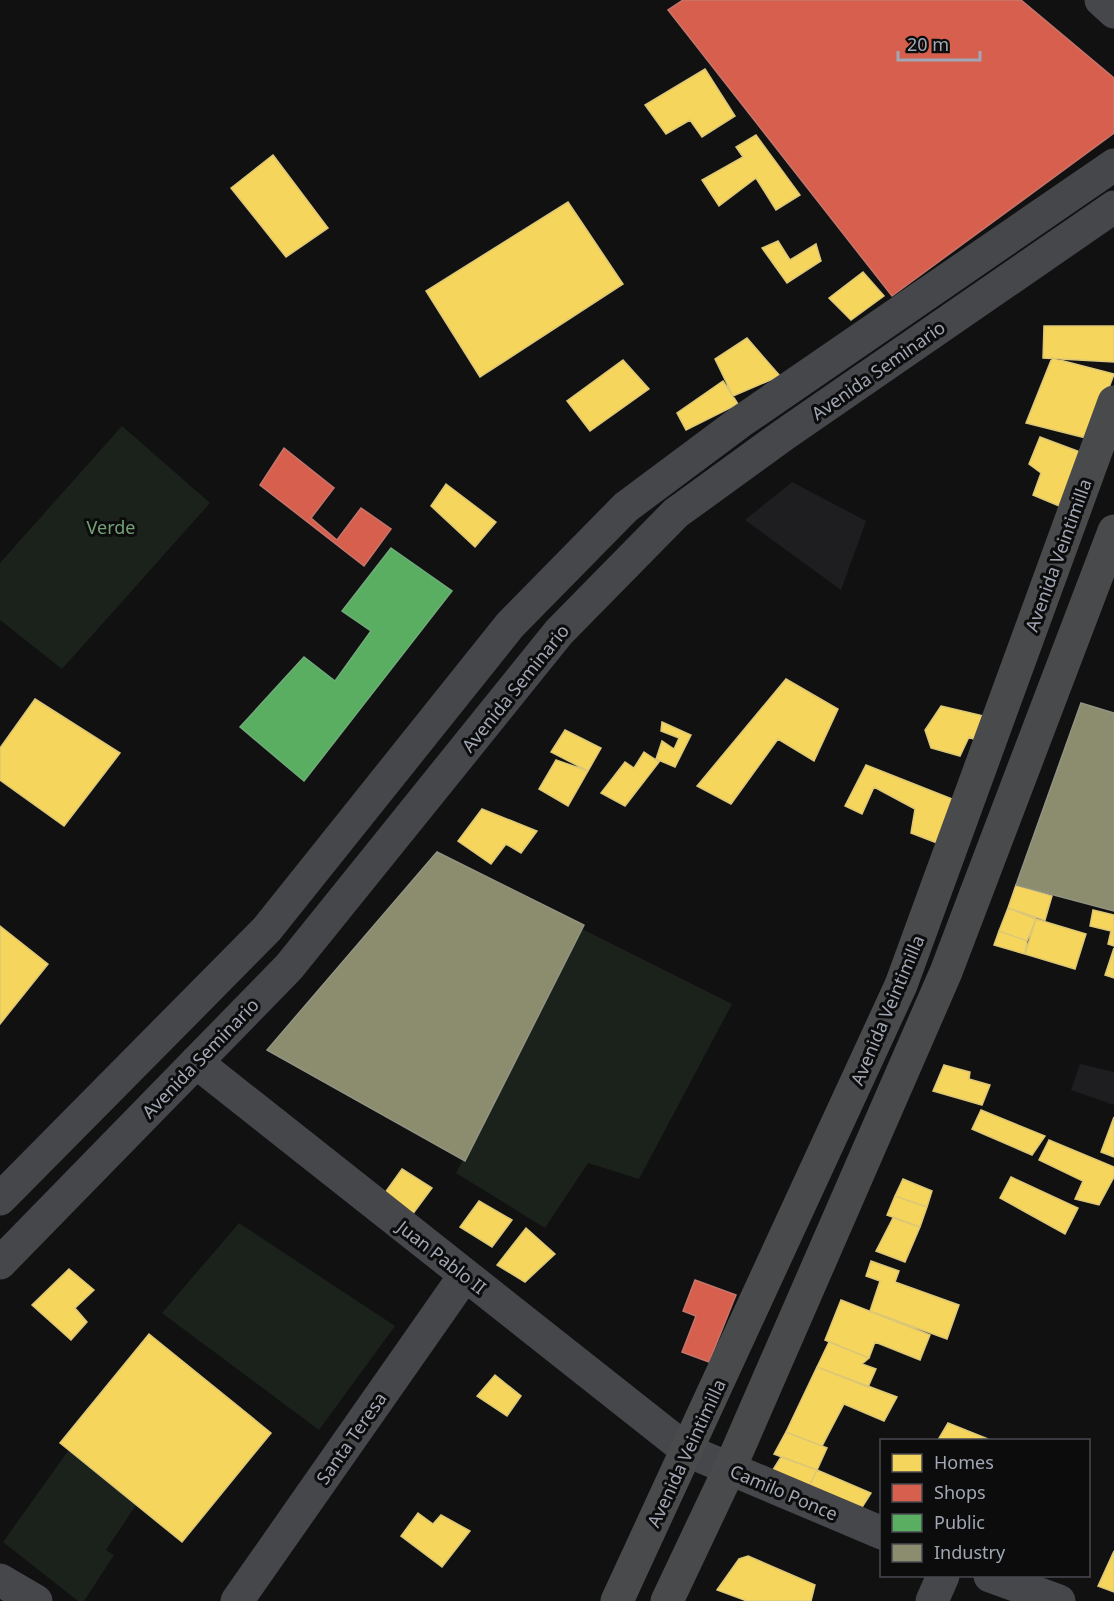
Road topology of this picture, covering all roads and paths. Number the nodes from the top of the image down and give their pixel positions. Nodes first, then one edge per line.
1 (1101, 0) edge
2 (1114, 12) edge
3 (1114, 165) edge
4 (1114, 207) edge
5 (1114, 402) edge
6 (1114, 531) edge
7 (196, 1062) junction
8 (862, 1070) junction
9 (896, 1086) junction
10 (0, 1199) edge
11 (0, 1263) edge
12 (465, 1275) junction
13 (688, 1451) junction
14 (729, 1470) junction
15 (880, 1532) edge
16 (942, 1577) edge
17 (995, 1577) edge
18 (0, 1580) edge
19 (36, 1601) edge
20 (237, 1601) edge
21 (617, 1601) edge
22 (667, 1601) edge
23 (932, 1601) edge
24 (1059, 1601) edge

1 - 2 street
3 - 10 street, Avenida Seminario
4 - 7 street, Avenida Seminario
5 - 8 main road, Avenida Veintimilla
6 - 9 main road
7 - 11 street, Avenida Seminario
7 - 12 street, Juan Pablo II
8 - 9 street
8 - 13 main road, Avenida Veintimilla
9 - 14 main road
12 - 13 street, Juan Pablo II
12 - 20 street, Santa Teresa
13 - 14 street, Camilo Ponce
13 - 21 main road, Avenida Veintimilla
14 - 15 street, Camilo Ponce
14 - 22 main road
16 - 23 street
17 - 24 street
18 - 19 street

